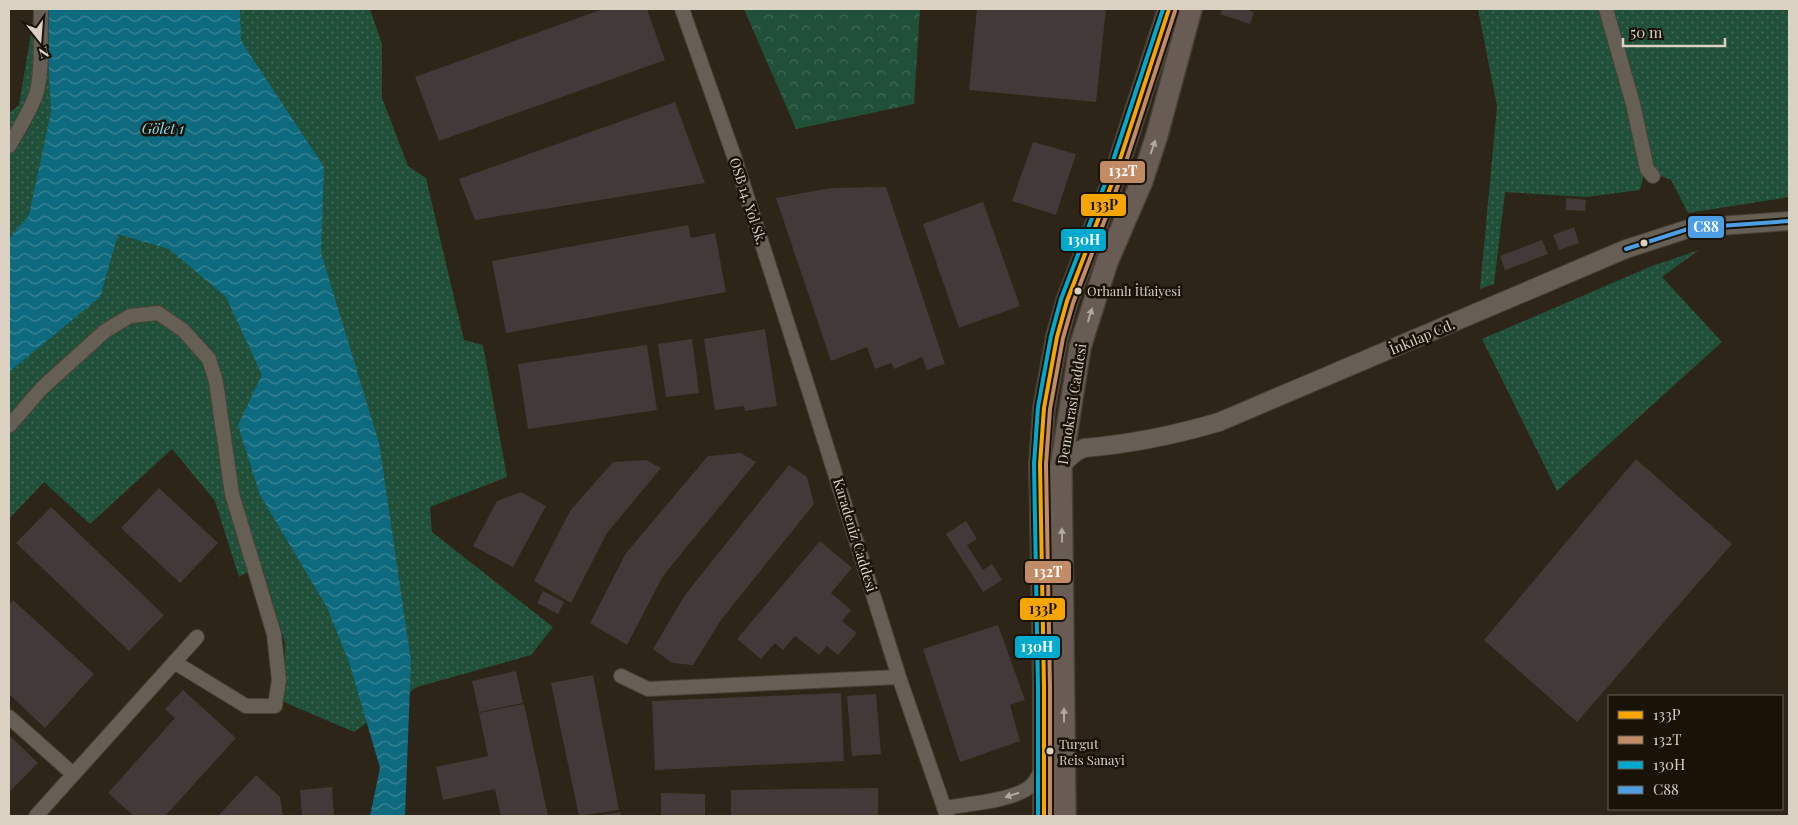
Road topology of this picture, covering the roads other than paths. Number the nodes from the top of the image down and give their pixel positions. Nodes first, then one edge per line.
1 (41, 9) edge
2 (682, 9) edge
3 (1169, 9) edge
4 (1190, 9) edge
5 (1606, 9) edge
6 (9, 146) edge
7 (1653, 176) dead end
8 (1134, 200) junction
9 (1100, 214) junction
10 (1789, 221) edge
11 (810, 394) joint
12 (1044, 408) junction
13 (1069, 414) junction
14 (9, 426) edge
15 (1101, 447) junction
16 (1062, 467) junction
17 (197, 637) dead end
18 (174, 662) junction
19 (620, 676) dead end
20 (899, 677) junction
21 (9, 717) edge
22 (1044, 762) junction
23 (73, 774) junction
24 (945, 812) edge
25 (36, 816) edge
26 (1044, 816) edge
27 (1065, 816) edge

1 - 6 street
2 - 11 street, OSB 14. Yol Sk.
3 - 9 main road, Demokrasi Caddesi
8 -> 4 main road, Demokrasi Caddesi
5 - 7 street
8 - 9 main road
13 -> 8 main road, Demokrasi Caddesi
9 - 12 main road, Demokrasi Caddesi
10 - 15 street, İnkılap Cd.
11 - 20 street, Karadeniz Caddesi
12 - 16 main road
12 - 22 main road, Demokrasi Caddesi
13 - 15 street
13 - 16 main road, Demokrasi Caddesi
14 - 18 street
15 - 16 street, İnkılap Cd.
27 -> 16 main road, Demokrasi Caddesi
17 - 18 street
18 - 23 street
19 - 20 street
20 - 24 street, Karadeniz Caddesi
21 - 23 street
22 -> 24 street
22 - 26 main road, Demokrasi Caddesi
23 - 25 street

